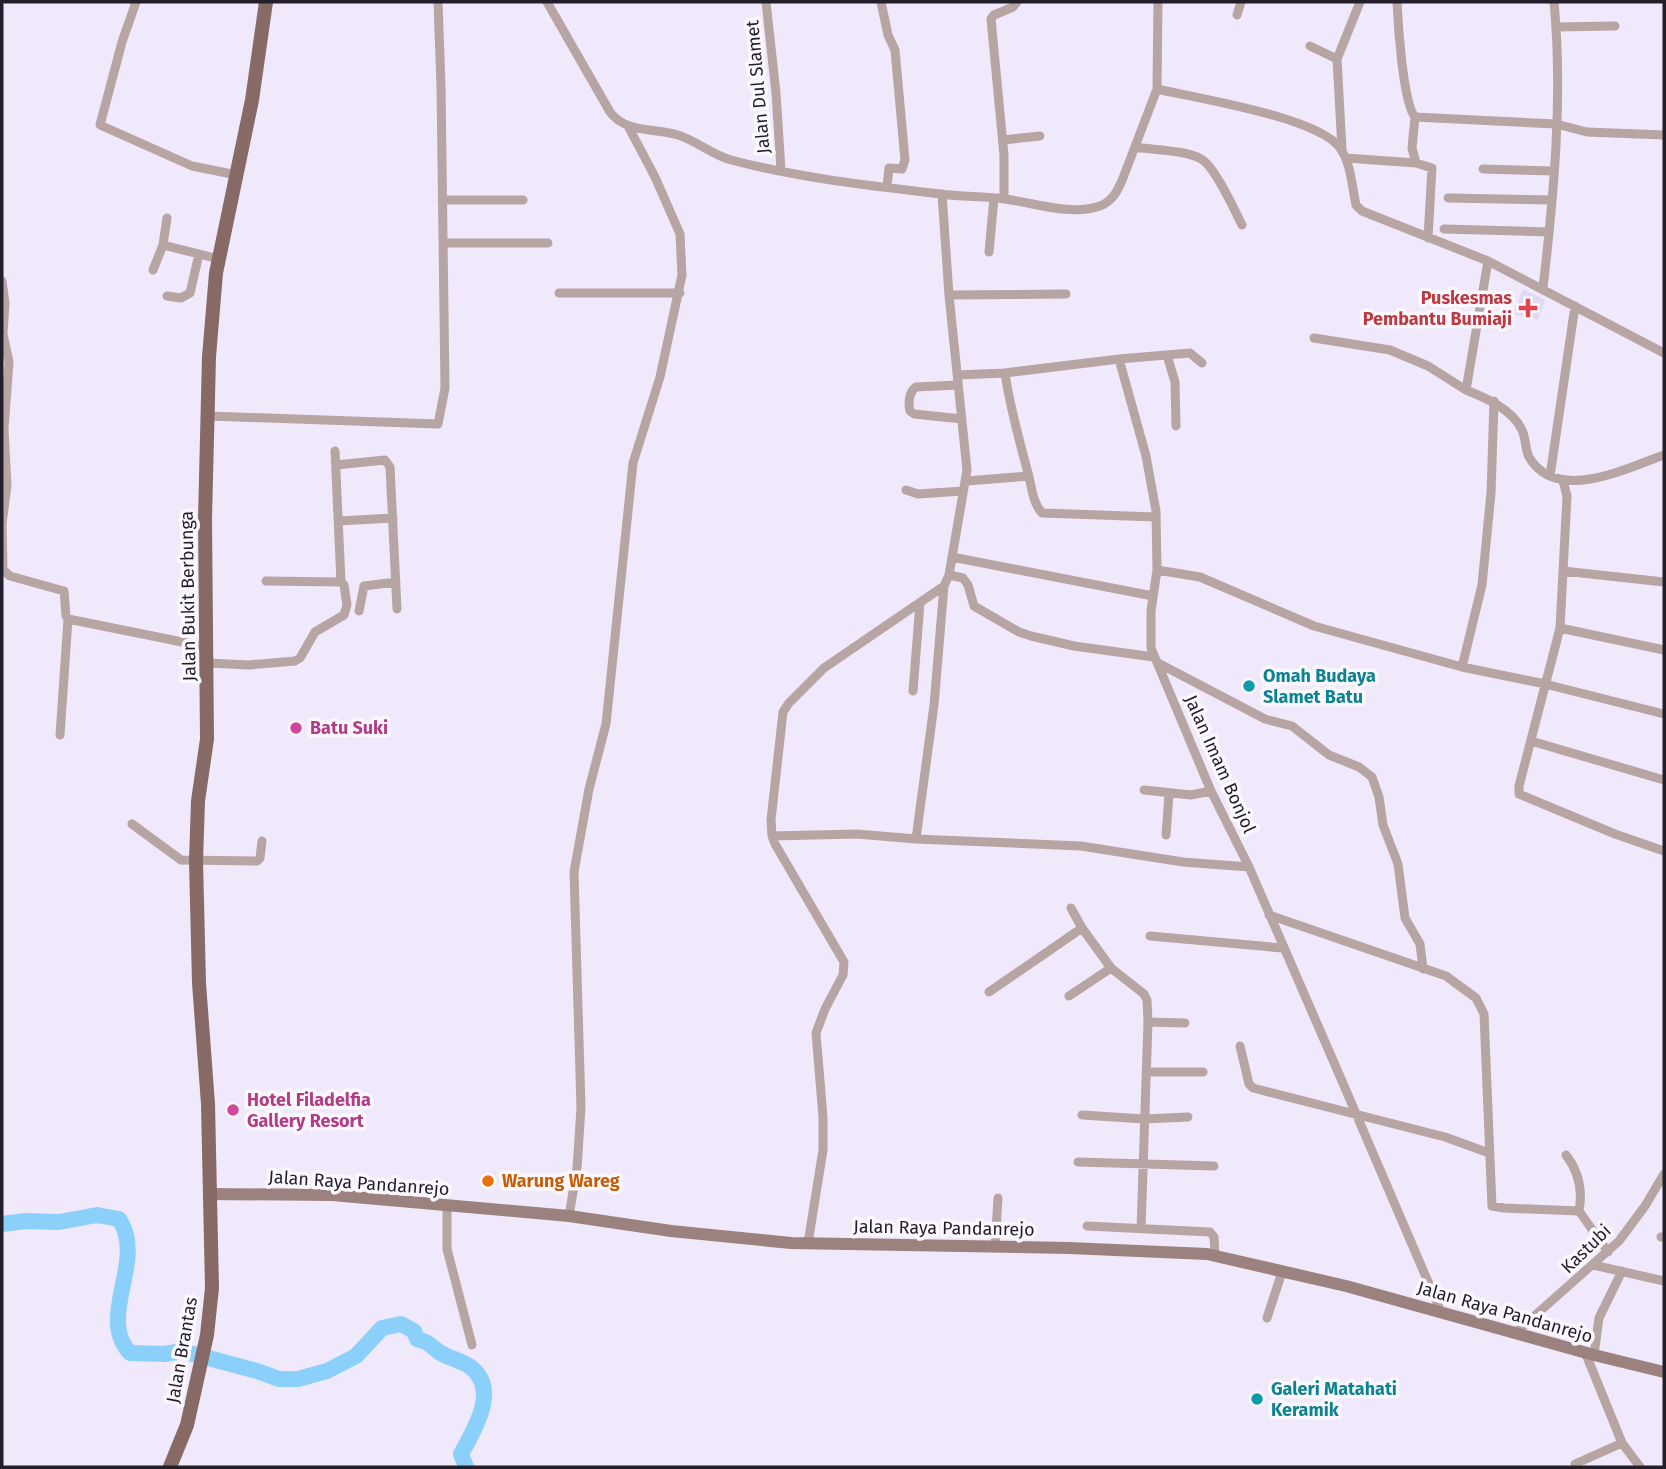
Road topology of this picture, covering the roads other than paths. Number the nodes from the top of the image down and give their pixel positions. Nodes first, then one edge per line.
1 (136, 2) edge
2 (266, 2) edge
3 (438, 2) edge
4 (547, 2) edge
5 (766, 2) edge
6 (881, 2) edge
7 (1017, 2) edge
8 (1158, 2) edge
9 (1241, 2) edge
10 (1360, 2) edge
11 (1397, 2) edge
12 (1554, 2) edge
13 (1237, 15) dead end
14 (1615, 26) dead end
15 (1556, 27) junction
16 (1310, 46) dead end
17 (1337, 59) junction
18 (1157, 89) junction
19 (1415, 117) junction
20 (1556, 124) junction
21 (628, 126) junction
22 (1664, 135) edge
23 (1040, 136) dead end
24 (1003, 140) junction
25 (1135, 147) junction
26 (1344, 155) junction
27 (1416, 163) junction
28 (1483, 169) dead end
29 (780, 170) junction
30 (1554, 171) junction
31 (236, 175) junction
32 (887, 181) junction
33 (942, 194) junction
34 (1002, 194) junction
35 (1448, 198) dead end
36 (442, 200) junction
37 (523, 200) dead end
38 (1552, 200) junction
39 (167, 218) dead end
40 (1242, 225) dead end
41 (1444, 229) dead end
42 (1549, 232) junction
43 (1428, 238) junction
44 (443, 243) junction
45 (548, 243) dead end
46 (163, 245) junction
47 (989, 252) dead end
48 (199, 254) junction
49 (219, 259) junction
50 (1488, 261) junction
51 (153, 270) dead end
52 (2, 281) edge
53 (1543, 288) junction
54 (680, 292) junction
55 (559, 293) dead end
56 (1066, 294) dead end
57 (949, 295) junction
58 (167, 296) dead end
59 (1576, 306) junction
60 (1314, 338) dead end
61 (1664, 352) edge
62 (1167, 355) junction
63 (1119, 359) junction
64 (1202, 363) dead end
65 (1005, 373) junction
66 (958, 380) junction
67 (1466, 390) junction
68 (1494, 401) junction
69 (209, 416) junction
70 (962, 419) junction
71 (1176, 426) dead end
72 (335, 451) dead end
73 (1664, 455) edge
74 (336, 465) junction
75 (1028, 476) junction
76 (1550, 476) junction
77 (967, 481) junction
78 (1563, 481) junction
79 (906, 490) dead end
80 (963, 491) junction
81 (1156, 517) junction
82 (393, 518) junction
83 (338, 521) junction
84 (952, 557) junction
85 (2, 569) edge
86 (1157, 570) junction
87 (1563, 571) junction
88 (949, 575) junction
89 (266, 581) dead end
90 (341, 582) junction
91 (396, 582) junction
92 (1664, 582) edge
93 (944, 586) junction
94 (1153, 596) junction
95 (920, 603) junction
96 (397, 609) dead end
97 (359, 611) dead end
98 (68, 618) junction
99 (1560, 628) junction
100 (207, 647) junction
101 (1664, 650) edge
102 (1156, 660) junction
103 (208, 663) junction
104 (1462, 667) junction
105 (1545, 684) junction
106 (914, 691) dead end
107 (1664, 714) edge
108 (60, 735) dead end
109 (1531, 741) junction
110 (1664, 780) edge
111 (1144, 790) dead end
112 (1212, 790) junction
113 (1169, 794) junction
114 (132, 824) dead end
115 (1166, 835) dead end
116 (772, 836) junction
117 (916, 839) junction
118 (262, 841) dead end
119 (1664, 850) edge
120 (196, 860) junction
121 (1249, 867) junction
122 (1071, 908) dead end
123 (1269, 915) junction
124 (1082, 928) junction
125 (1150, 936) dead end
126 (1282, 948) junction
127 (1111, 968) junction
128 (1423, 969) junction
129 (989, 992) dead end
130 (1069, 996) dead end
131 (1148, 1022) junction
132 (1185, 1023) dead end
133 (1240, 1046) dead end
134 (1146, 1072) junction
135 (1203, 1072) dead end
136 (1356, 1114) junction
137 (1082, 1115) dead end
138 (1188, 1118) dead end
139 (1144, 1119) junction
140 (1489, 1153) junction
141 (1566, 1155) dead end
142 (1078, 1161) dead end
143 (1142, 1165) junction
144 (1214, 1166) dead end
145 (1664, 1174) edge
146 (210, 1194) junction
147 (998, 1198) dead end
148 (447, 1207) junction
149 (1579, 1211) junction
150 (569, 1216) junction
151 (1087, 1226) dead end
152 (1141, 1229) junction
153 (808, 1243) junction
154 (995, 1247) junction
155 (1608, 1252) junction
156 (1215, 1255) junction
157 (1593, 1265) junction
158 (1622, 1271) junction
159 (1282, 1272) junction
160 (1664, 1281) edge
161 (1441, 1312) junction
162 (1267, 1318) dead end
163 (1514, 1334) junction
164 (472, 1345) dead end
165 (1589, 1354) junction
166 (1664, 1372) edge
167 (1622, 1443) junction
168 (1575, 1464) dead end
169 (170, 1467) edge
170 (1640, 1467) edge

1 - 31 street
2 - 31 main road, Jalan Bukit Berbunga
3 - 36 street
4 - 21 street
5 - 29 street, Jalan Dul Slamet
6 - 32 street
7 - 24 street
8 - 18 street
9 - 13 street
10 - 17 street
11 - 19 street
12 - 15 street
14 - 15 street
15 - 20 street
16 - 17 street
17 - 26 street
18 - 25 street
18 - 26 street
19 - 20 street
19 - 27 street
20 - 22 street
20 - 30 street
21 - 29 street
21 - 54 street
23 - 24 street
24 - 34 street
25 - 34 street
25 - 40 street
26 - 27 street
26 - 43 street
27 - 43 street
28 - 30 street
29 - 32 street
30 - 38 street
31 - 49 main road, Jalan Bukit Berbunga
32 - 33 street
33 - 34 street
33 - 57 street
34 - 47 street
35 - 38 street
36 - 37 street
36 - 44 street
38 - 42 street
39 - 46 street
41 - 42 street
42 - 53 street
43 - 50 street
44 - 45 street
44 - 69 street
46 - 48 street
46 - 51 street
48 - 49 street
48 - 58 street
49 - 69 main road, Jalan Bukit Berbunga
50 - 53 street
50 - 67 street
52 - 85 street
53 - 59 street
54 - 55 street
54 - 150 street
56 - 57 street
57 - 66 street
59 - 61 street
59 - 76 street
60 - 67 street
62 - 63 street
62 - 64 street
62 - 71 street
63 - 65 street
63 - 81 street, Jalan Imam Bonjol
65 - 66 street
65 - 75 street
66 - 70 street
66 - 70 street
67 - 68 street
68 - 76 street
68 - 104 street
69 - 100 main road, Jalan Bukit Berbunga
70 - 77 street
72 - 74 street
73 - 78 street
74 - 82 street
74 - 83 street
75 - 77 street
75 - 81 street
76 - 78 street
77 - 80 street
78 - 87 street
79 - 80 street
80 - 84 street
81 - 86 street, Jalan Imam Bonjol
82 - 83 street
82 - 91 street
83 - 90 street
84 - 88 street
84 - 94 street
85 - 98 street
86 - 94 street, Jalan Imam Bonjol
86 - 104 street
87 - 92 street
87 - 99 street
88 - 93 street
88 - 102 street
89 - 90 street
90 - 103 street
91 - 96 street
91 - 97 street
93 - 95 street
93 - 117 street
94 - 102 street, Jalan Imam Bonjol
95 - 106 street
95 - 116 street
98 - 100 street
98 - 108 street
99 - 101 street
99 - 105 street
100 - 103 main road, Jalan Bukit Berbunga
102 - 112 street, Jalan Imam Bonjol
102 - 128 street
103 - 120 main road, Jalan Bukit Berbunga
104 - 105 street
105 - 107 street
105 - 109 street
109 - 110 street
109 - 119 street
111 - 113 street
112 - 113 street
112 - 121 street, Jalan Imam Bonjol
113 - 115 street
114 - 120 street
116 - 117 street
116 - 153 street
117 - 121 street
118 - 120 street
120 - 146 main road, Jalan Bukit Berbunga
121 - 123 street, Jalan Imam Bonjol
122 - 124 street
123 - 126 street, Jalan Imam Bonjol
123 - 128 street
124 - 127 street
124 - 129 street
125 - 126 street
126 - 136 street, Jalan Imam Bonjol
127 - 130 street
127 - 131 street
128 - 140 street
131 - 132 street
131 - 134 street
133 - 136 street
134 - 135 street
134 - 139 street
136 - 140 street
136 - 161 street, Jalan Imam Bonjol
137 - 139 street
138 - 139 street
139 - 143 street
140 - 149 street
141 - 149 street
142 - 143 street
143 - 144 street
143 - 152 street
145 - 155 street, Kastubi
146 - 148 main road, Jalan Raya Pandanrejo
146 - 169 main road, Jalan Brantas
147 - 154 street
148 - 150 main road, Jalan Raya Pandanrejo
148 - 164 street
149 - 155 street
150 - 153 main road, Jalan Raya Pandanrejo
151 - 152 street
152 - 156 street
153 - 154 main road, Jalan Raya Pandanrejo
154 - 156 main road, Jalan Raya Pandanrejo
155 - 157 street, Kastubi
156 - 159 main road, Jalan Raya Pandanrejo
157 - 158 street
157 - 163 street, Kastubi
158 - 160 street
158 - 165 street
159 - 161 main road, Jalan Raya Pandanrejo
159 - 162 street
161 - 163 main road, Jalan Raya Pandanrejo
163 - 165 main road, Jalan Raya Pandanrejo
165 - 166 main road, Jalan Raya Pandanrejo
165 - 167 street
167 - 168 street
167 - 170 street

